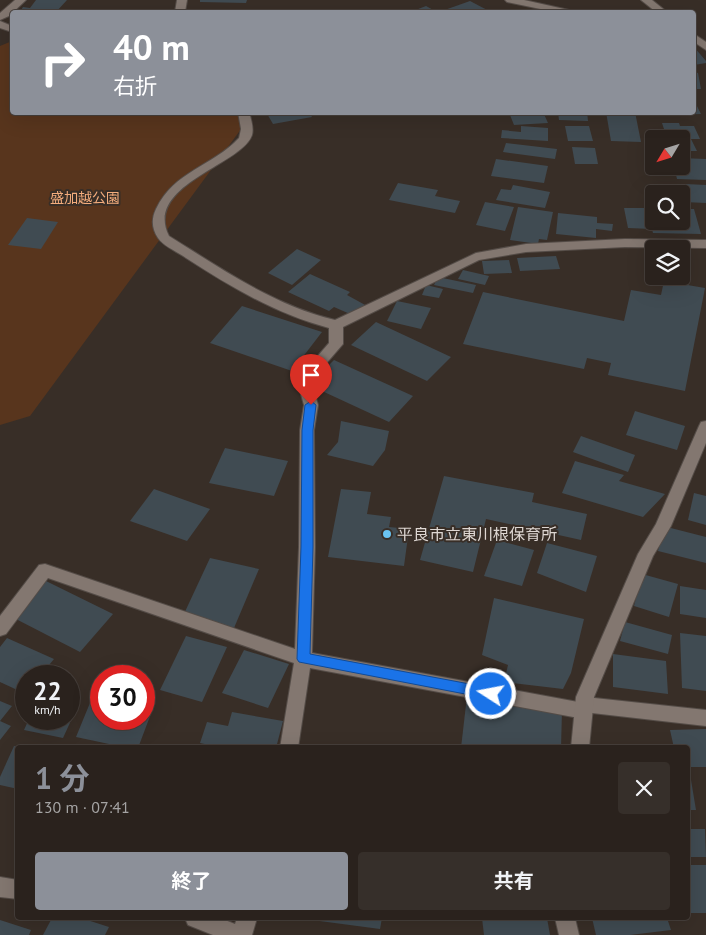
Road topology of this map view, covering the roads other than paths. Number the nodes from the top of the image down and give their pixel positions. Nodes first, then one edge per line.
1 (21, 0) edge
2 (510, 0) edge
3 (646, 0) edge
4 (10, 10) edge
5 (557, 10) edge
6 (659, 10) edge
7 (696, 39) edge
8 (706, 47) edge
9 (244, 115) edge
10 (706, 244) edge
11 (336, 325) junction
12 (706, 426) edge
13 (0, 629) edge
14 (304, 659) junction
15 (584, 708) junction
16 (706, 718) edge
17 (290, 745) edge
18 (580, 745) edge
19 (0, 887) edge
20 (15, 890) edge
21 (200, 920) edge
22 (246, 920) edge
23 (565, 920) edge
24 (241, 935) edge
25 (568, 935) edge

1 - 4 street
2 - 5 street
3 - 6 street
7 - 8 street
9 - 11 street
10 - 11 street
11 - 14 street
12 - 15 street
13 - 14 street
14 - 15 street
14 - 17 street
15 - 16 street
15 - 18 street
19 - 20 street
21 - 24 street
22 - 24 street
23 - 25 street

